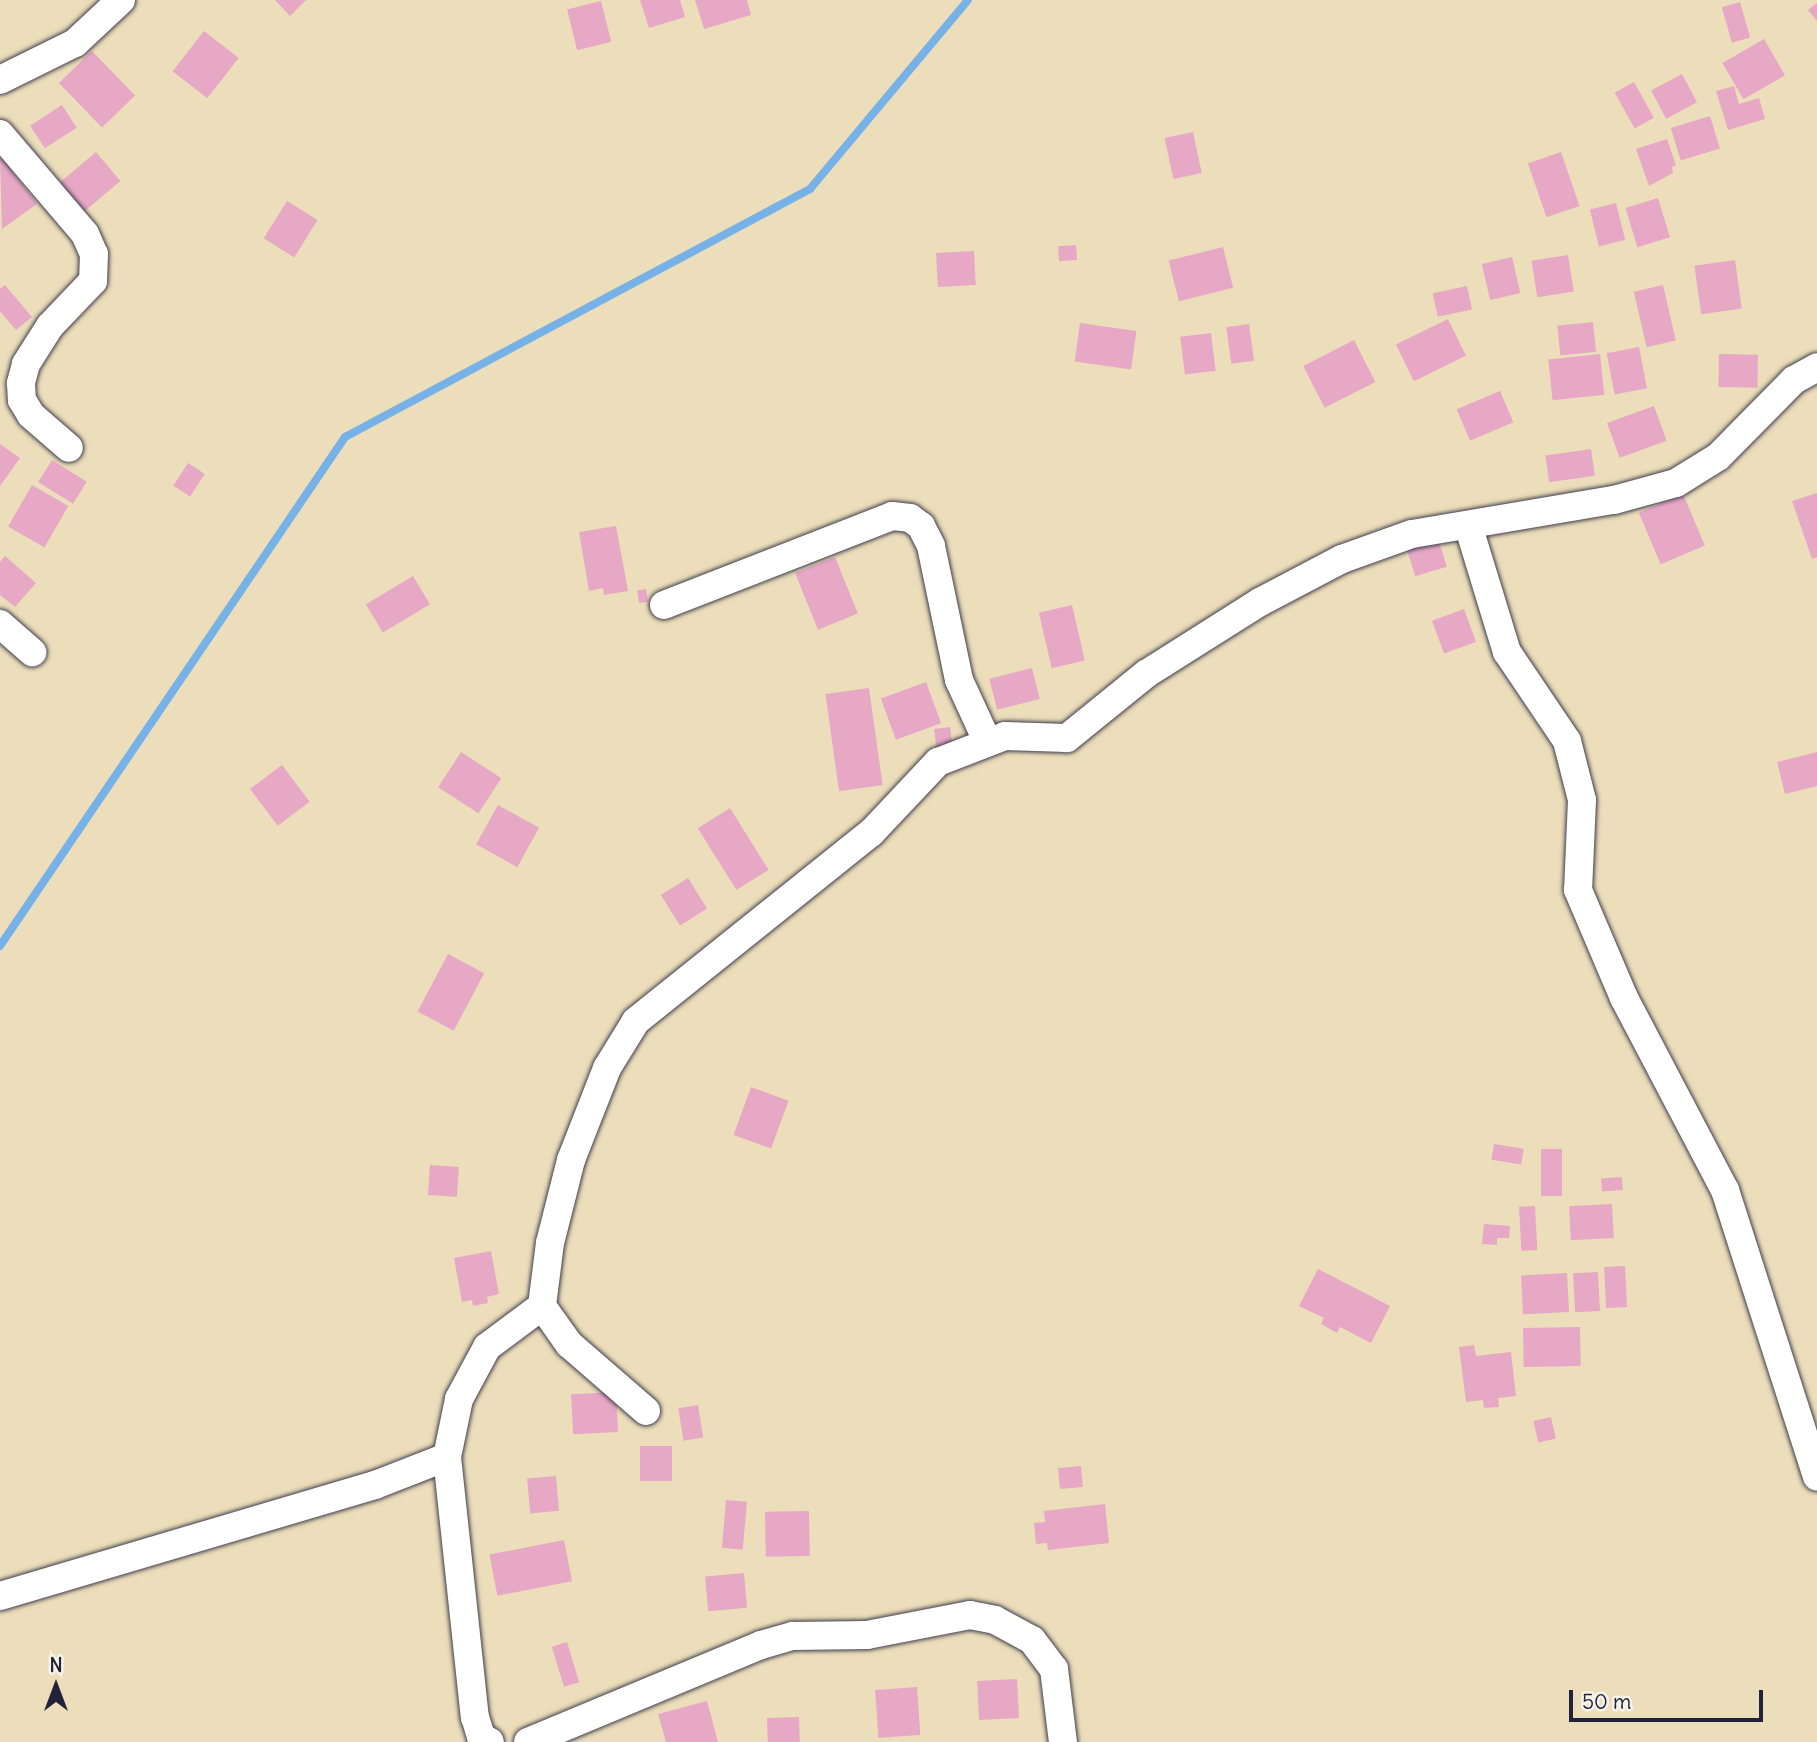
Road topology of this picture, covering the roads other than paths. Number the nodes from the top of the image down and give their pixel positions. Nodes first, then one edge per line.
1 (121, 0) edge
2 (0, 80) edge
3 (0, 134) edge
4 (1817, 367) edge
5 (69, 448) dead end
6 (1469, 528) junction
7 (664, 606) dead end
8 (0, 624) edge
9 (32, 652) dead end
10 (987, 741) junction
11 (542, 1306) junction
12 (646, 1411) dead end
13 (447, 1457) junction
14 (1817, 1477) edge
15 (0, 1596) edge
16 (490, 1742) edge
17 (528, 1742) edge
18 (1063, 1742) edge

1 - 2 street
3 - 5 street
4 - 6 street
6 - 10 street
6 - 14 street
7 - 10 street
8 - 9 street
10 - 11 street
11 - 12 street
11 - 13 street
13 - 15 street
13 - 16 street
17 - 18 street

